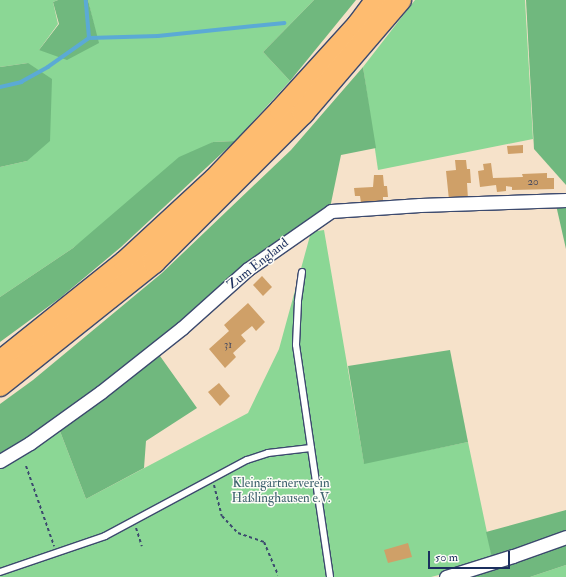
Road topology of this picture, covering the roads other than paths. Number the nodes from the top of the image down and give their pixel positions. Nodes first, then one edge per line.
1 (377, 0) edge
2 (400, 0) edge
3 (566, 200) edge
4 (302, 272) dead end
5 (0, 362) edge
6 (0, 385) edge
7 (311, 448) junction
8 (0, 462) edge
9 (566, 537) edge
10 (0, 572) edge
11 (330, 577) edge
12 (446, 577) edge

1 - 5 highway
2 - 6 highway
3 - 8 street, Zum England
4 - 7 lane
7 - 10 lane
7 - 11 lane
9 - 12 street

